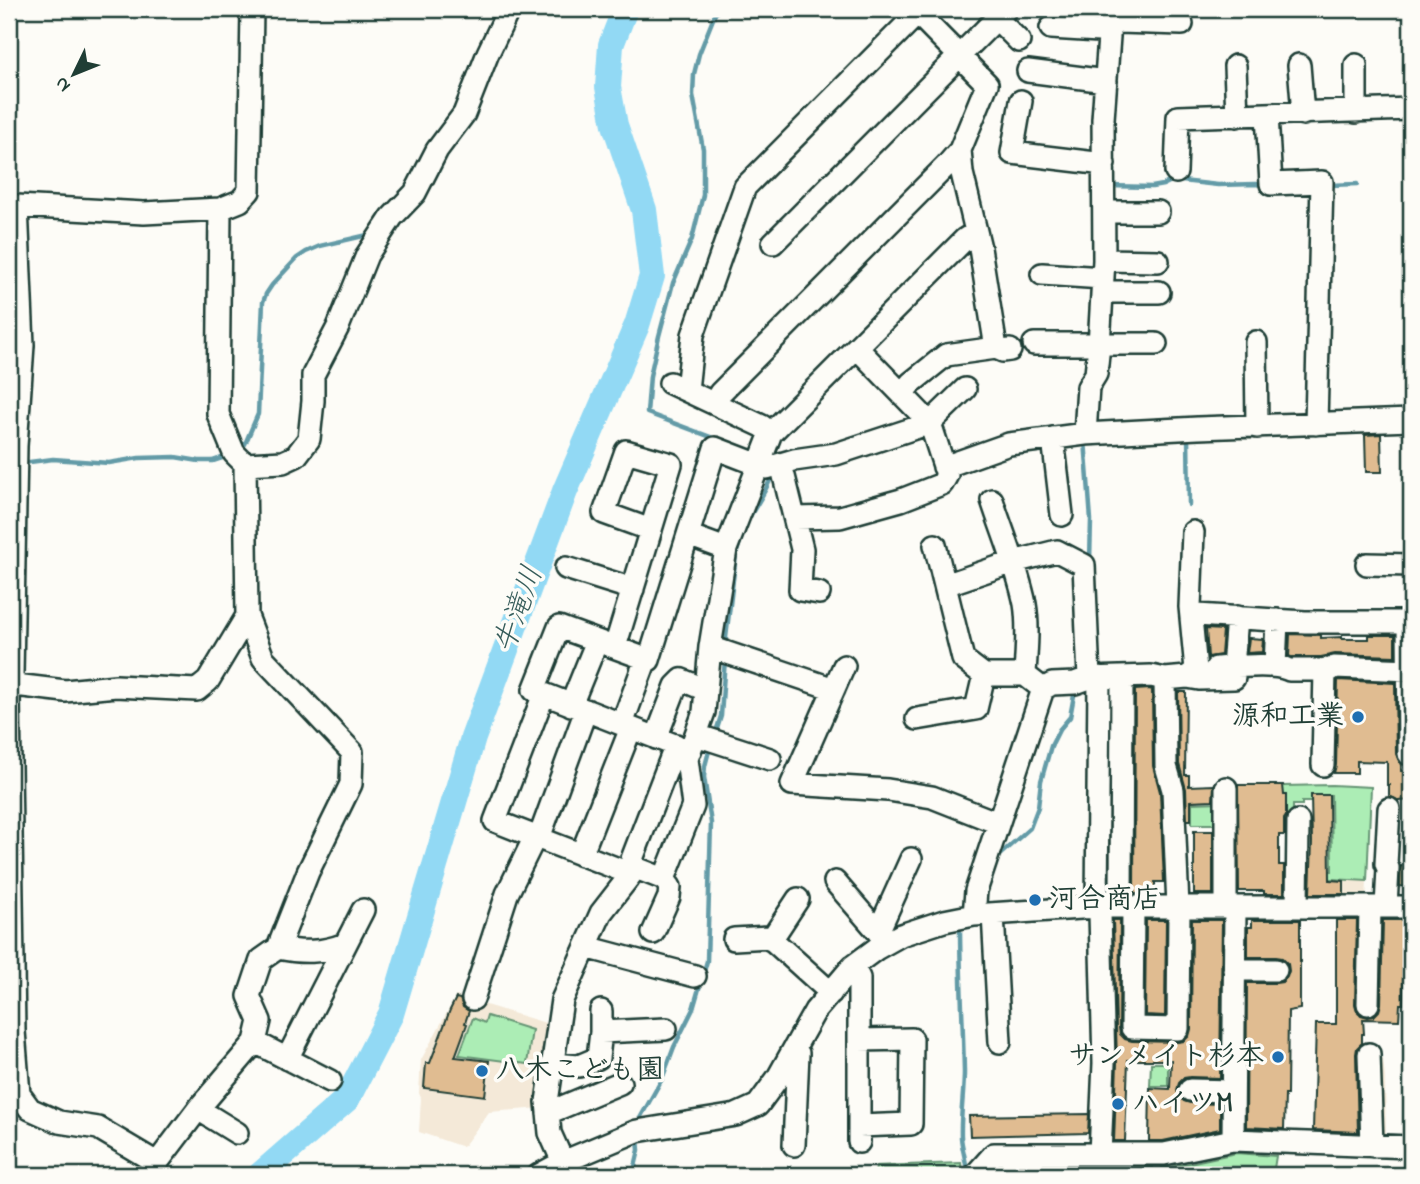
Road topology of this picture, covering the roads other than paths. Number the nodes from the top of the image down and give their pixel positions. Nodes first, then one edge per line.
1 (252, 9) edge
2 (509, 9) edge
3 (918, 10) edge
4 (1002, 14) edge
5 (1111, 18) edge
6 (1182, 24) dead end
7 (1051, 28) dead end
8 (1019, 41) dead end
9 (960, 56) junction
10 (1299, 65) dead end
11 (1356, 65) dead end
12 (1235, 66) dead end
13 (1028, 72) dead end
14 (1106, 80) junction
15 (1021, 101) dead end
16 (1411, 110) edge
17 (1356, 112) junction
18 (1303, 114) junction
19 (1267, 115) junction
20 (1237, 116) junction
21 (960, 150) junction
22 (1104, 164) junction
23 (1176, 172) dead end
24 (220, 209) junction
25 (1104, 212) junction
26 (1158, 212) dead end
27 (976, 232) junction
28 (773, 243) dead end
29 (1158, 261) dead end
30 (1042, 274) dead end
31 (1103, 276) junction
32 (1159, 292) dead end
33 (1256, 342) dead end
34 (1034, 344) dead end
35 (1156, 344) dead end
36 (1099, 345) junction
37 (857, 348) junction
38 (965, 389) dead end
39 (901, 393) junction
40 (714, 403) junction
41 (1411, 420) edge
42 (930, 423) junction
43 (1316, 424) junction
44 (1256, 427) junction
45 (771, 433) junction
46 (1085, 434) junction
47 (1053, 438) junction
48 (245, 464) junction
49 (781, 464) junction
50 (759, 467) junction
51 (944, 467) junction
52 (992, 500) dead end
53 (1062, 515) dead end
54 (795, 518) junction
55 (690, 530) junction
56 (1193, 532) dead end
57 (934, 545) dead end
58 (726, 549) junction
59 (1013, 562) junction
60 (1367, 564) dead end
61 (1411, 565) edge
62 (566, 568) dead end
63 (945, 585) junction
64 (633, 589) junction
65 (819, 593) dead end
66 (247, 615) junction
67 (1197, 615) dead end
68 (1237, 617) junction
69 (1277, 620) junction
70 (1409, 622) edge
71 (710, 647) junction
72 (623, 651) junction
73 (844, 666) dead end
74 (1282, 668) junction
75 (1328, 670) junction
76 (1409, 670) edge
77 (1191, 673) junction
78 (1233, 673) junction
79 (984, 675) junction
80 (1024, 675) junction
81 (1122, 677) junction
82 (1094, 678) junction
83 (1165, 678) junction
84 (9, 689) edge
85 (834, 689) junction
86 (1043, 689) junction
87 (706, 690) junction
88 (544, 694) junction
89 (9, 697) edge
90 (579, 708) junction
91 (917, 719) dead end
92 (621, 724) junction
93 (656, 738) junction
94 (687, 744) junction
95 (1409, 754) dead end
96 (770, 759) dead end
97 (1323, 765) dead end
98 (1226, 788) dead end
99 (1389, 809) dead end
100 (1298, 821) dead end
101 (998, 823) junction
102 (537, 838) junction
103 (581, 855) junction
104 (911, 859) dead end
105 (634, 871) junction
106 (664, 879) junction
107 (835, 882) dead end
108 (798, 899) dead end
109 (1097, 906) junction
110 (1127, 907) junction
111 (1178, 907) junction
112 (1231, 907) junction
113 (1297, 907) junction
114 (1411, 907) edge
115 (1378, 908) junction
116 (363, 910) dead end
117 (984, 914) junction
118 (777, 931) junction
119 (653, 933) dead end
120 (883, 938) junction
121 (734, 939) dead end
122 (345, 944) junction
123 (586, 947) junction
124 (278, 948) junction
125 (852, 967) junction
126 (1234, 970) junction
127 (1276, 970) dead end
128 (695, 976) dead end
129 (1364, 990) dead end
130 (831, 993) junction
131 (473, 999) dead end
132 (601, 1011) dead end
133 (666, 1030) dead end
134 (601, 1032) junction
135 (859, 1040) junction
136 (256, 1042) junction
137 (1000, 1042) dead end
138 (794, 1049) junction
139 (1369, 1054) dead end
140 (287, 1059) junction
141 (553, 1064) junction
142 (330, 1081) dead end
143 (620, 1083) dead end
144 (1190, 1090) dead end
145 (1233, 1091) junction
146 (14, 1092) edge
147 (198, 1109) junction
148 (548, 1113) junction
149 (237, 1133) dead end
150 (1233, 1140) junction
151 (794, 1145) dead end
152 (1372, 1146) junction
153 (1411, 1147) edge
154 (1100, 1154) junction
155 (563, 1162) junction
156 (153, 1169) edge
157 (539, 1175) edge
158 (977, 1175) edge

1 - 24 street
2 - 48 street
3 - 9 street
3 - 40 street
4 - 8 street
4 - 9 street
5 - 6 street
5 - 7 street
5 - 14 street
9 - 21 street
9 - 28 street
10 - 18 street
11 - 17 street
12 - 20 street
13 - 14 street
14 - 22 street
15 - 22 street
16 - 17 street
17 - 18 street
18 - 19 street
19 - 20 street
19 - 43 street
20 - 23 street
21 - 27 street
21 - 40 street
22 - 25 street
24 - 48 street
24 - 84 street
25 - 26 street
25 - 31 street
27 - 37 street
27 - 39 street
29 - 31 street
30 - 31 street
31 - 32 street
31 - 36 street
33 - 44 street
34 - 36 street
35 - 36 street
36 - 46 street
37 - 39 street
37 - 45 street
38 - 42 street
39 - 42 street
40 - 45 street
41 - 43 street
42 - 49 street
42 - 51 street
43 - 44 street
44 - 46 street
45 - 50 street
46 - 47 street
47 - 51 street
47 - 53 street
48 - 66 street
49 - 50 street
49 - 54 street
50 - 55 street
50 - 58 street
51 - 54 street
52 - 59 street
54 - 65 street
55 - 58 street
55 - 64 street
55 - 72 street
56 - 77 street
57 - 63 street
58 - 71 street
59 - 63 street
59 - 80 street
59 - 82 street
60 - 61 street
62 - 64 street
63 - 79 street
64 - 72 street
66 - 84 street
66 - 124 street
67 - 68 street
68 - 69 street
68 - 78 street
69 - 70 street
69 - 74 street
70 - 76 street
71 - 85 street
71 - 87 street
72 - 88 street
72 - 90 street
72 - 92 street
73 - 85 street
74 - 75 street
74 - 78 street
75 - 76 street
75 - 97 street
76 - 95 street
77 - 78 street
77 - 83 street
79 - 80 street
79 - 91 street
80 - 86 street
81 - 82 street
81 - 83 street
81 - 110 street
82 - 86 street
82 - 109 street
83 - 111 street
85 - 101 street
86 - 101 street
87 - 93 street
87 - 94 street
88 - 90 street
88 - 102 street
89 - 146 street
90 - 92 street
90 - 102 street
92 - 93 street
92 - 103 street
93 - 94 street
94 - 96 street
94 - 105 street
94 - 106 street
98 - 112 street
99 - 115 street
100 - 113 street
101 - 117 street
102 - 103 street
102 - 131 street
103 - 105 street
104 - 120 street
105 - 106 street
105 - 123 street
106 - 119 street
107 - 120 street
108 - 118 street
109 - 110 street
109 - 117 street
109 - 154 street
110 - 111 street
110 - 111 street
111 - 112 street
112 - 113 street
112 - 126 street
113 - 115 street
114 - 115 street
115 - 129 street
116 - 122 street
117 - 120 street
117 - 137 street
118 - 121 street
118 - 130 street
120 - 125 street
122 - 124 street
122 - 140 street
123 - 128 street
123 - 141 street
124 - 136 street
125 - 130 street
125 - 135 street
126 - 127 street
126 - 145 street
130 - 138 street
132 - 134 street
133 - 134 street
134 - 141 street
135 - 135 street
136 - 140 street
136 - 147 street
138 - 151 street
138 - 155 street
139 - 152 street
140 - 142 street
141 - 148 street
143 - 148 street
144 - 145 street
145 - 150 street
146 - 156 street
147 - 149 street
147 - 156 street
148 - 155 street
150 - 152 street
150 - 154 street
152 - 153 street
154 - 158 street
155 - 157 street

